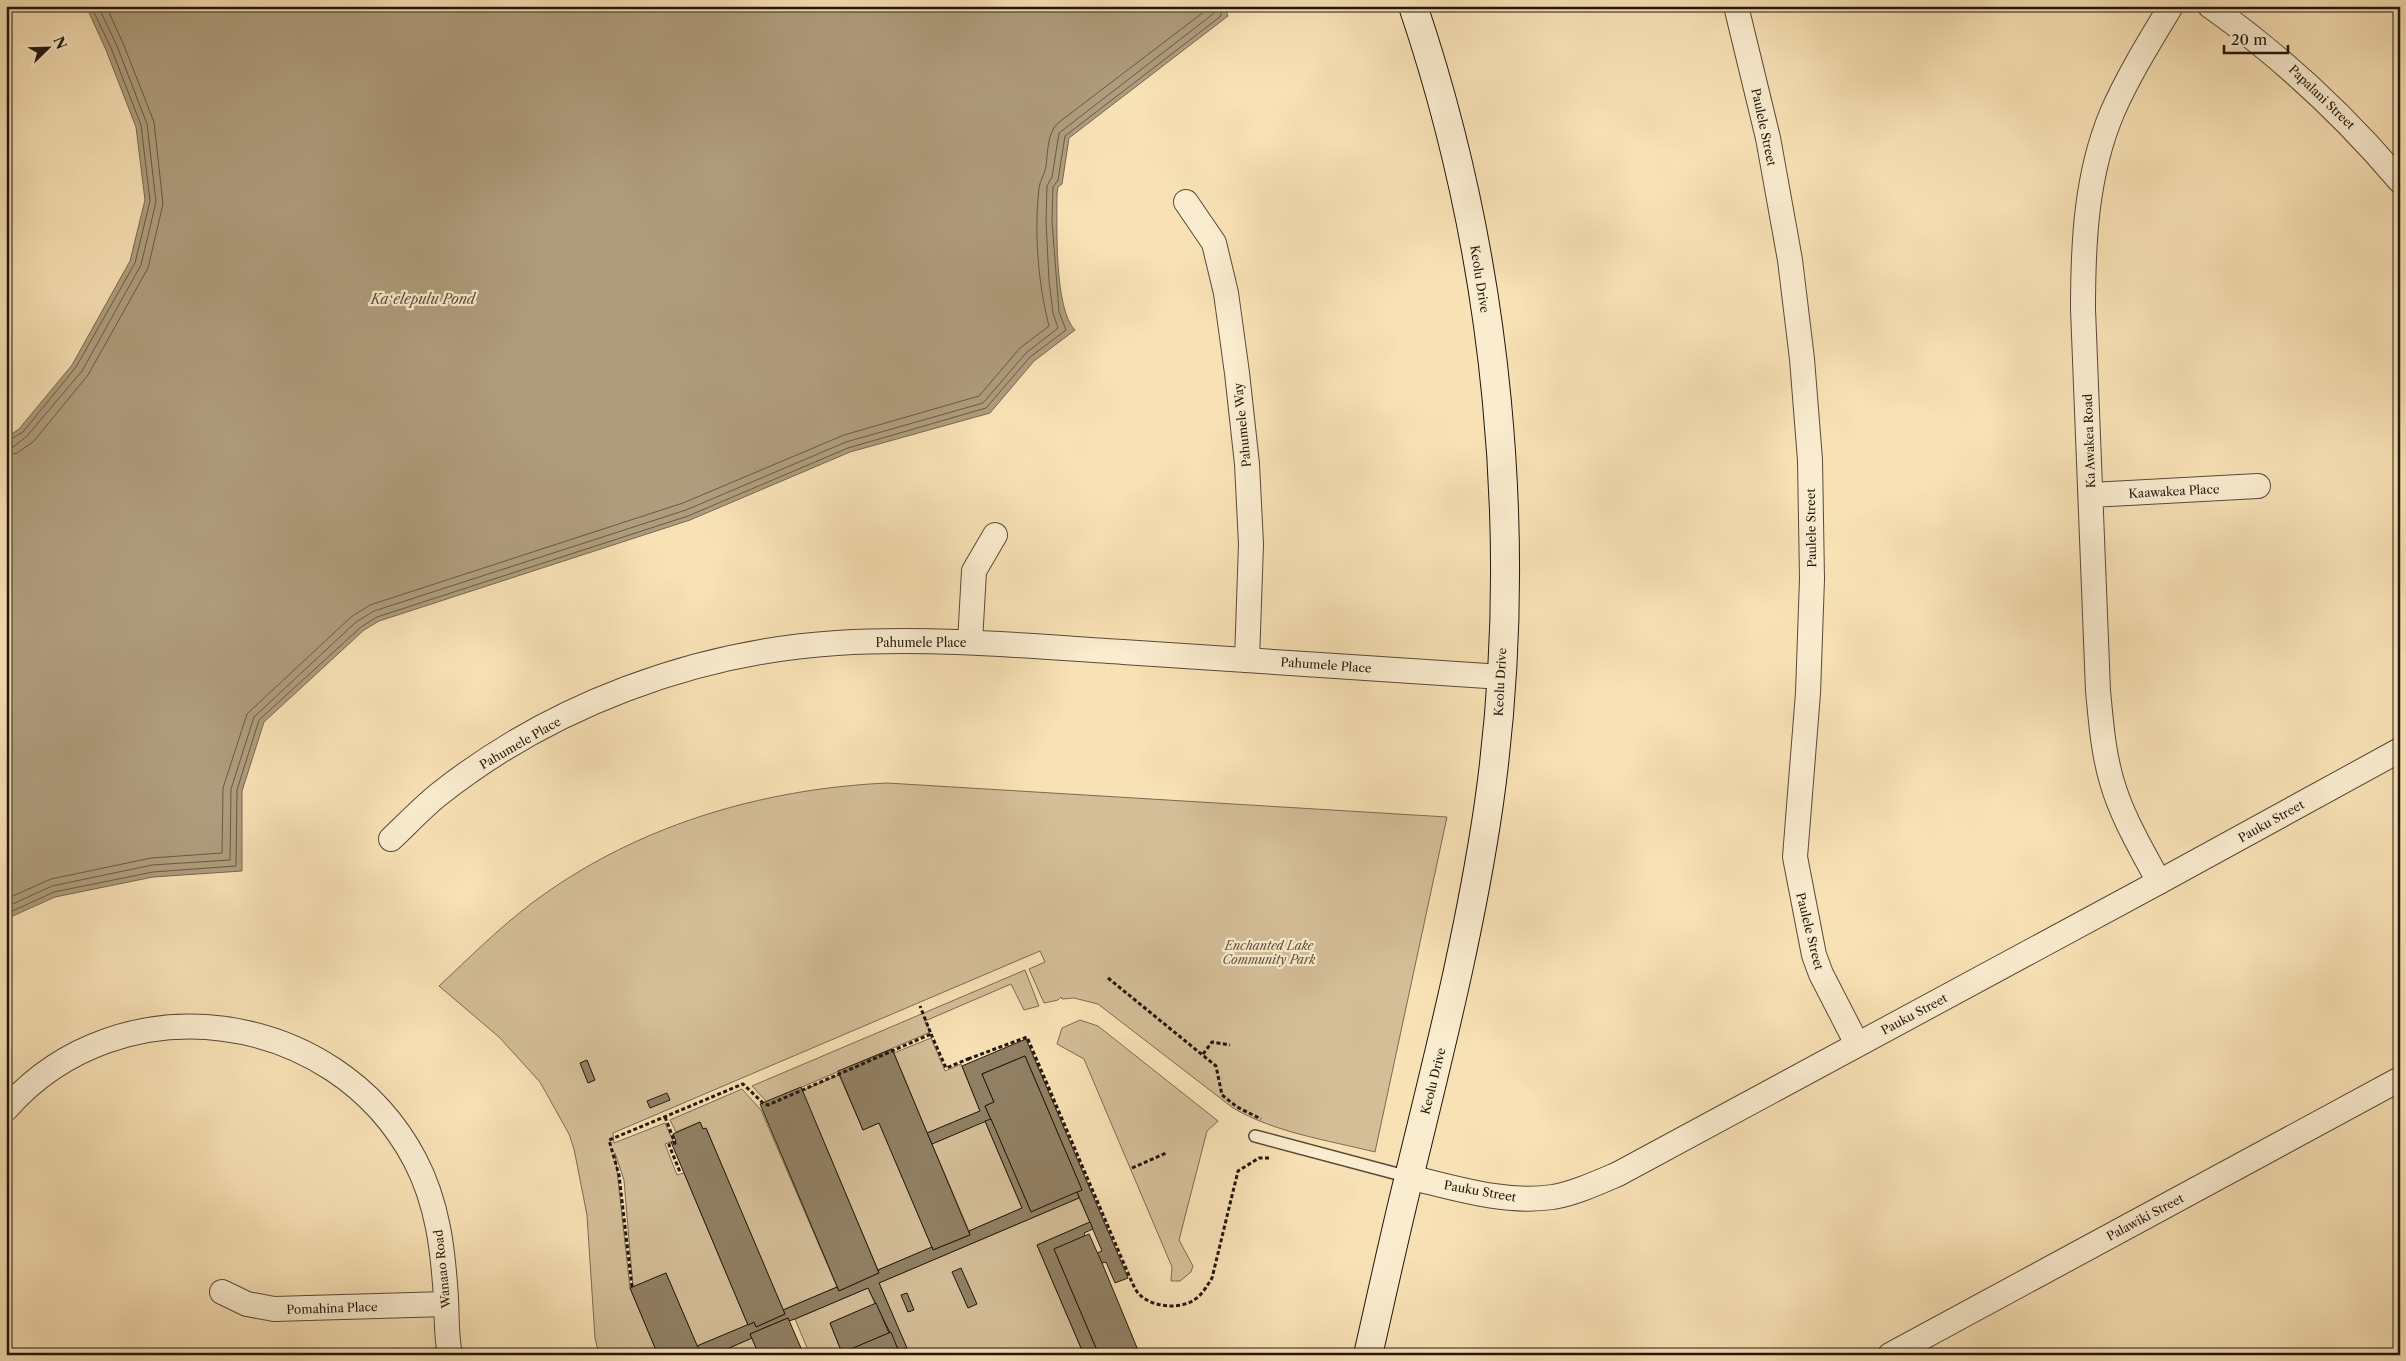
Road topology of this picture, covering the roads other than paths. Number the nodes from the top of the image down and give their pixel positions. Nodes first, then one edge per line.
1 (1413, 6) edge
2 (1736, 6) edge
3 (2171, 6) edge
4 (2210, 6) edge
5 (2400, 181) edge
6 (1186, 202) dead end
7 (2258, 486) dead end
8 (2091, 495) junction
9 (995, 535) dead end
10 (970, 642) junction
11 (1247, 660) junction
12 (1502, 678) junction
13 (2400, 750) edge
14 (391, 839) dead end
15 (2159, 882) junction
16 (1857, 1044) junction
17 (2400, 1079) edge
18 (6, 1110) edge
19 (1255, 1136) dead end
20 (1409, 1177) junction
21 (222, 1292) dead end
22 (446, 1304) junction
23 (450, 1355) edge
24 (1368, 1355) edge
25 (1890, 1355) edge

1 - 12 main road, Keolu Drive
2 - 16 street, Paulele Street
3 - 8 street, Ka Awakea Road
4 - 5 street, Papalani Street
6 - 11 street, Pahumele Way
7 - 8 street, Kaawakea Place
8 - 15 street, Ka Awakea Road
9 - 10 street
10 - 11 street, Pahumele Place
10 - 14 street, Pahumele Place
11 - 12 street, Pahumele Place
12 - 20 main road, Keolu Drive
13 - 15 street, Pauku Street
15 - 16 street, Pauku Street
16 - 20 street, Pauku Street
17 - 25 street, Palawiki Street
18 - 22 street, Wanaao Road
19 - 20 lane
20 - 24 main road, Keolu Drive
21 - 22 street, Pomahina Place
22 - 23 street, Wanaao Road

